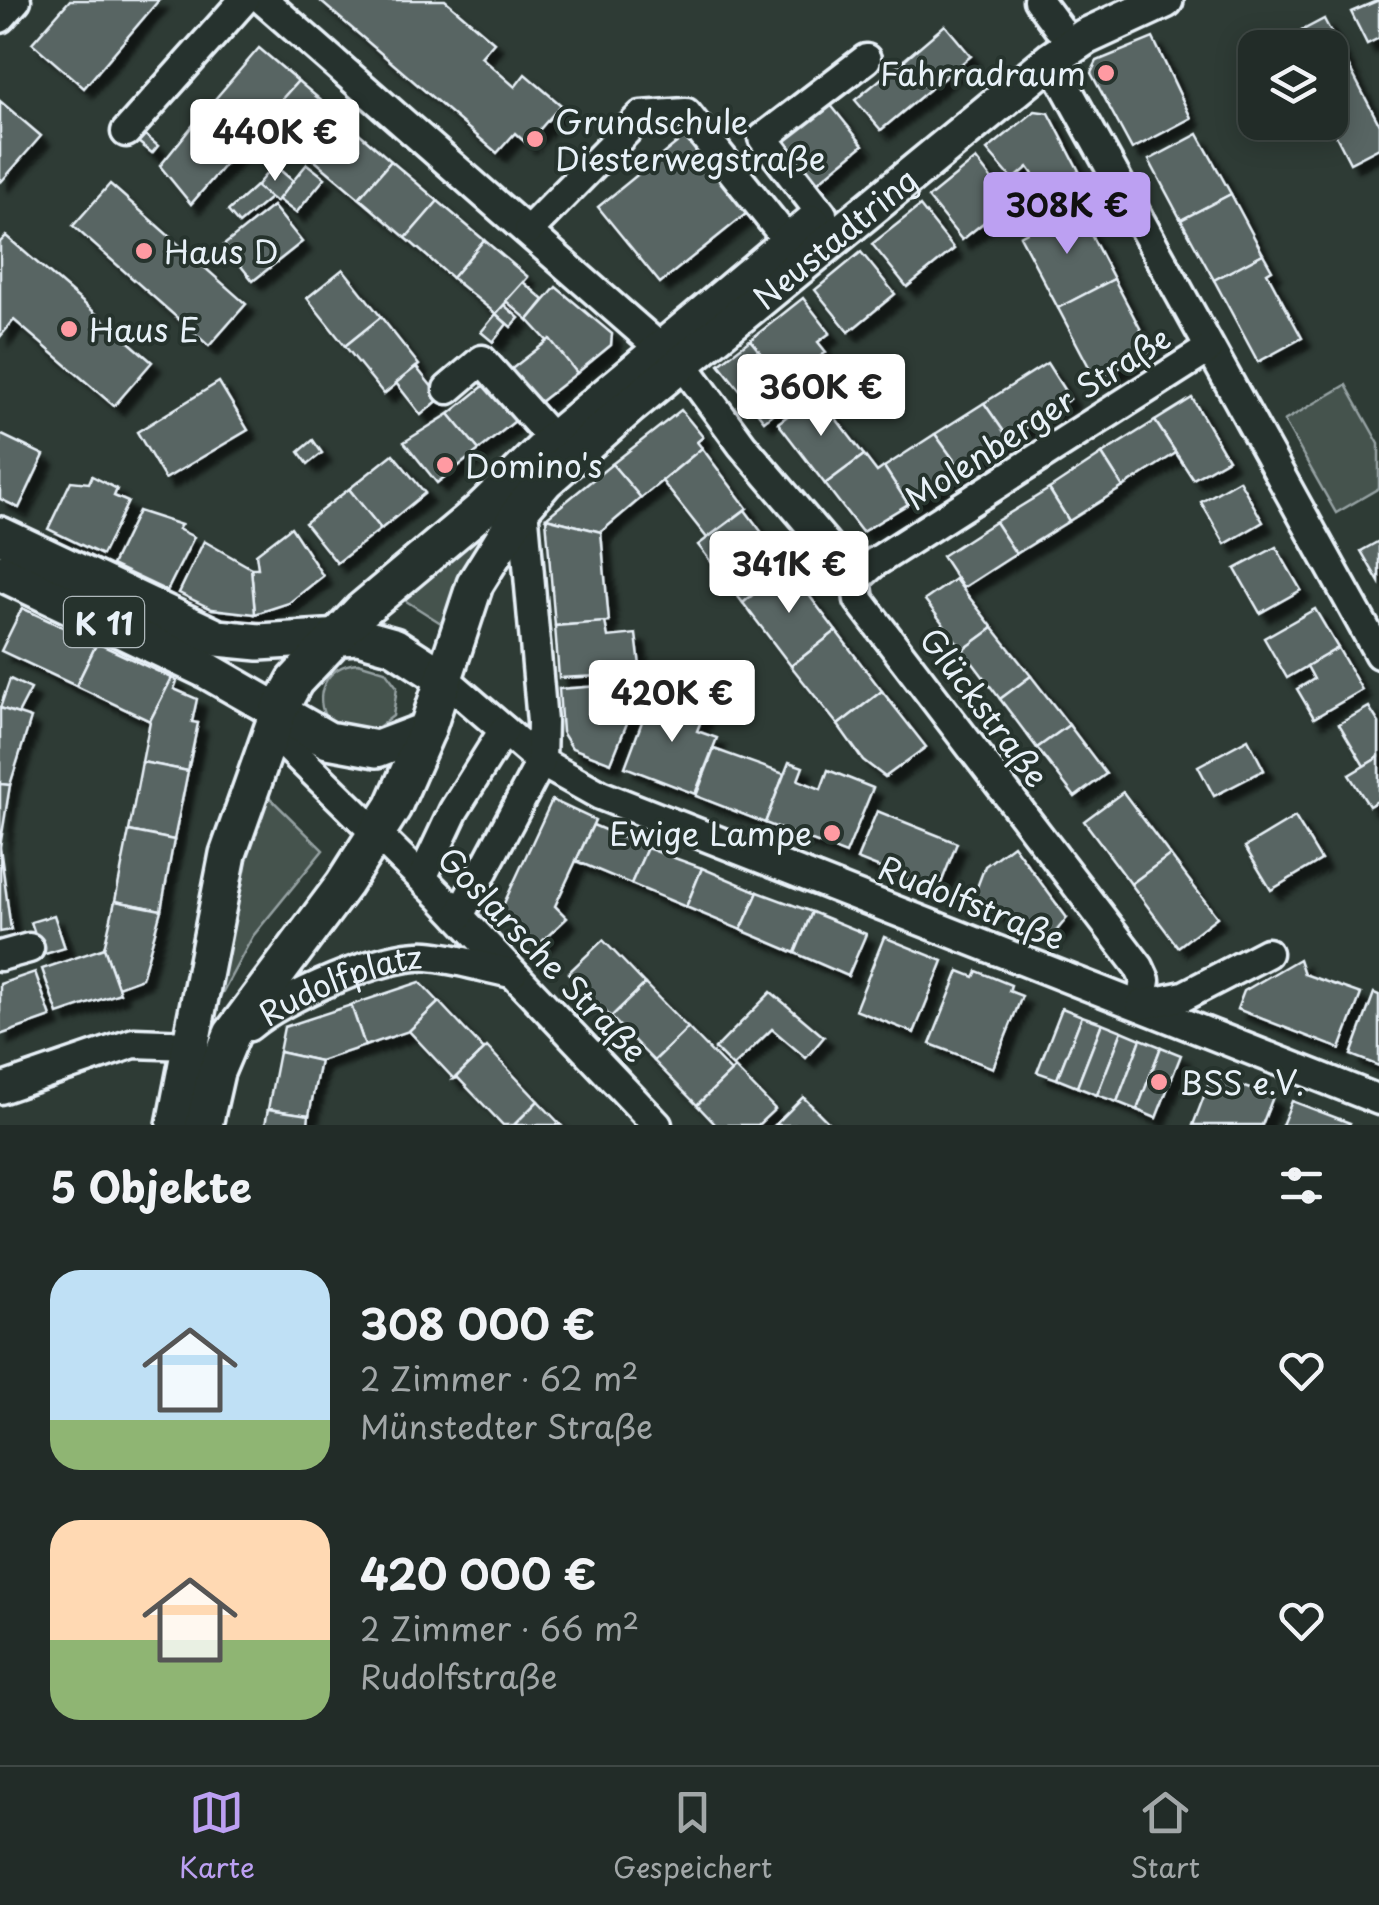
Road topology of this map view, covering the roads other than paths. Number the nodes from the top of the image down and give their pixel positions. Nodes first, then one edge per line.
1 (16, 0) edge
2 (244, 0) edge
3 (263, 0) edge
4 (1104, 0) edge
5 (1166, 0) edge
6 (0, 18) edge
7 (1049, 29) edge
8 (866, 59) dead end
9 (126, 132) dead end
10 (822, 214) junction
11 (530, 230) junction
12 (796, 251) junction
13 (1207, 350) junction
14 (671, 355) junction
15 (448, 389) dead end
16 (553, 440) junction
17 (523, 507) junction
18 (0, 535) edge
19 (856, 580) junction
20 (3, 582) edge
21 (334, 636) junction
22 (1379, 654) edge
23 (445, 679) junction
24 (279, 710) junction
25 (427, 730) junction
26 (504, 730) junction
27 (542, 762) junction
28 (377, 833) junction
29 (422, 878) junction
30 (459, 916) junction
31 (29, 948) dead end
32 (1267, 953) dead end
33 (0, 956) edge
34 (512, 972) junction
35 (1141, 1006) junction
36 (205, 1051) junction
37 (0, 1089) edge
38 (1379, 1100) edge
39 (175, 1125) edge
40 (204, 1125) edge
41 (657, 1125) edge

1 - 6 street
2 - 9 street
3 - 11 street, Glückstraße
4 - 7 main road, Neustadtring
5 - 7 main road, Neustadtring
7 - 10 main road, Neustadtring
7 - 12 main road, Neustadtring
7 - 13 street
8 - 10 street
10 - 12 main road, Neustadtring
11 - 12 street
11 - 14 street, Glückstraße
12 - 14 main road, Neustadtring
13 - 19 street, Molenberger Straße
13 - 22 street
14 - 16 main road, Neustadtring
14 - 17 main road, Neustadtring
14 - 19 street, Glückstraße
15 - 16 street
16 - 21 main road, Neustadtring
17 - 23 main road, Rudolfplatz
17 - 27 street
18 - 21 main road, K 11
19 - 35 street, Glückstraße
20 - 24 main road, K 11
21 - 23 main road, K 11
21 - 24 main road
23 - 25 main road, Rudolfplatz
23 - 26 street
24 - 25 main road, K 11
24 - 28 street
24 - 36 main road
25 - 28 main road, Rudolfplatz
26 - 27 street
26 - 29 street
27 - 30 street
27 - 35 street, Rudolfstraße
28 - 29 street, Goslarsche Straße
28 - 36 main road, Rudolfplatz
29 - 30 street, Goslarsche Straße
30 - 34 street, Goslarsche Straße
31 - 33 street
32 - 35 street
34 - 36 street, Rudolfplatz
34 - 41 street, Goslarsche Straße
35 - 38 street, Rudolfstraße
36 - 37 street
36 - 39 main road
36 - 40 main road

